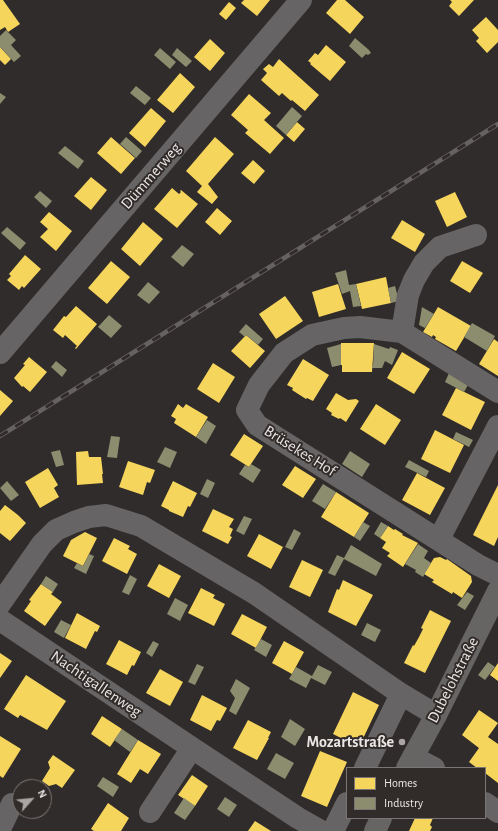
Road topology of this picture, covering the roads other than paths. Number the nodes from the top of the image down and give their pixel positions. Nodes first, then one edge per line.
1 (301, 0) edge
2 (476, 235) dead end
3 (402, 332) junction
4 (0, 353) edge
5 (498, 392) edge
6 (498, 426) edge
7 (439, 539) junction
8 (498, 575) edge
9 (498, 591) edge
10 (0, 604) edge
11 (0, 620) edge
12 (401, 694) junction
13 (436, 715) junction
14 (192, 748) junction
15 (410, 763) edge
16 (365, 767) edge
17 (429, 767) edge
18 (12, 804) dead end
19 (486, 804) edge
20 (346, 805) edge
21 (150, 812) dead end
22 (498, 812) edge
23 (381, 819) edge
24 (0, 829) edge
25 (321, 831) edge
26 (333, 831) edge
27 (375, 831) edge

1 - 4 street, Dümmerweg
2 - 3 street
3 - 5 street, Brüsekes Hof
3 - 7 street, Brüsekes Hof
6 - 7 street
7 - 8 street, Brüsekes Hof
9 - 13 main road, Dubelohstraße
10 - 12 street
11 - 14 street, Nachtigallenweg
12 - 13 street
12 - 16 street
13 - 15 main road, Dubelohstraße
14 - 21 street
14 - 25 street, Nachtigallenweg
15 - 17 street
18 - 24 street
19 - 22 street
20 - 26 street
23 - 27 main road

